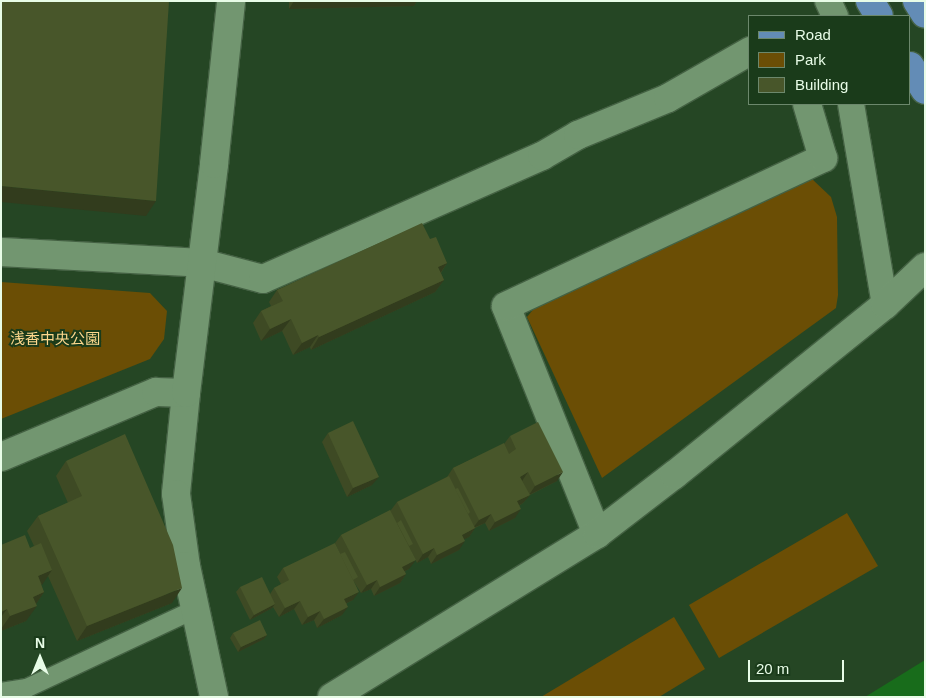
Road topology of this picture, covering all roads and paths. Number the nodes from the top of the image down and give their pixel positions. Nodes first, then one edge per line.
1 (231, 1) edge
2 (828, 1) edge
3 (870, 1) edge
4 (917, 1) edge
5 (925, 14) edge
6 (835, 15) edge
7 (878, 15) edge
8 (748, 52) edge
9 (911, 68) edge
10 (925, 90) edge
11 (807, 105) edge
12 (852, 105) edge
13 (1, 252) edge
14 (202, 263) junction
15 (925, 266) edge
16 (885, 305) junction
17 (186, 393) junction
18 (1, 457) edge
19 (597, 534) junction
20 (196, 609) junction
21 (1, 692) edge
22 (214, 697) edge
23 (332, 697) edge

1 - 14 street
2 - 6 street
3 - 7 main road
4 - 5 main road
8 - 14 street
9 - 10 main road
11 - 19 street
12 - 16 street
13 - 14 street
14 - 17 street
15 - 16 street
16 - 19 street
17 - 18 street
17 - 20 street
19 - 23 street
20 - 21 lane
20 - 22 street

